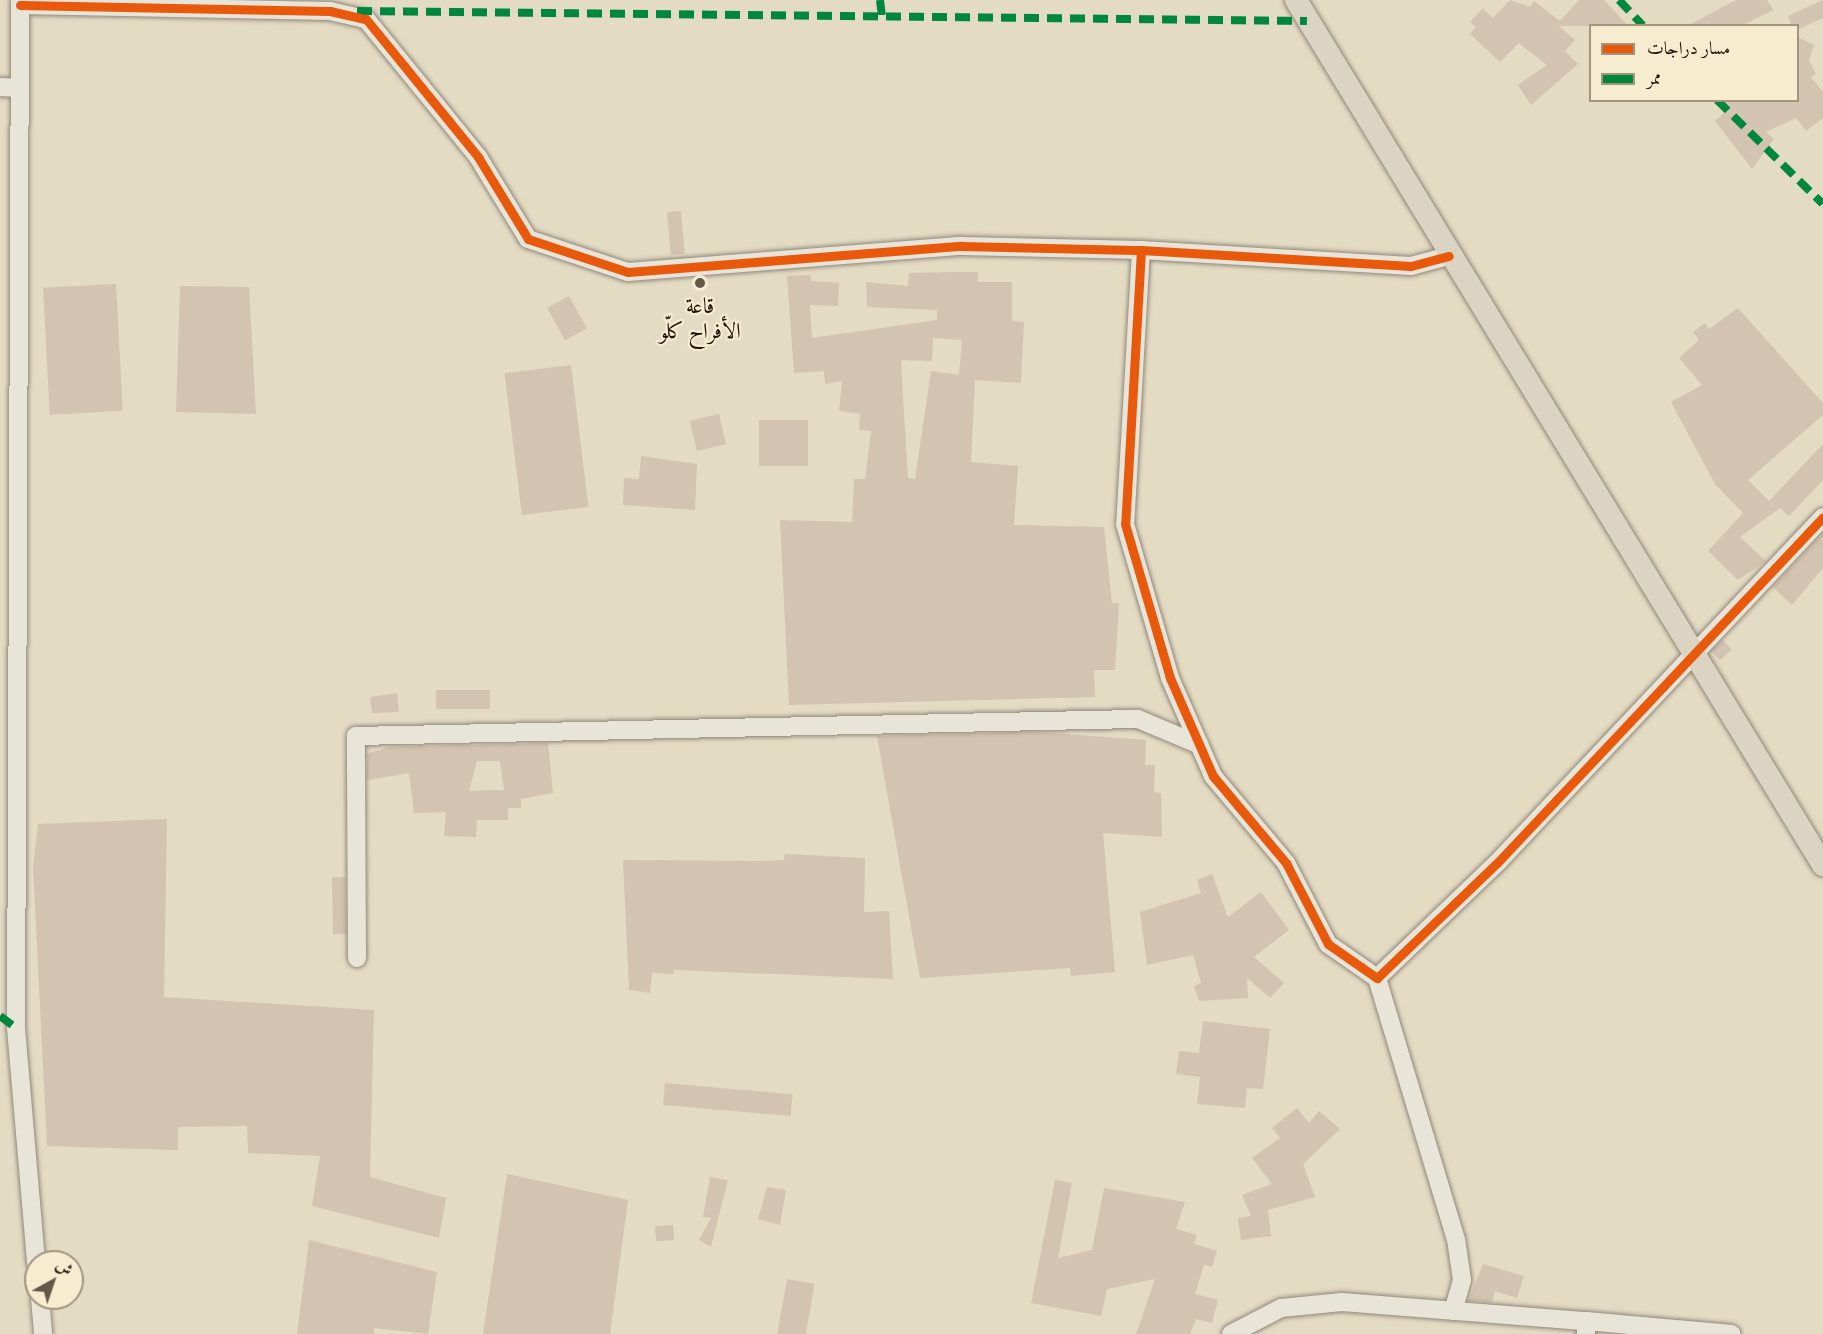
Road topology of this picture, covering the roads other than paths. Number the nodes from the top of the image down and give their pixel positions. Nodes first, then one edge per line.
1 (1296, 0) edge
2 (20, 3) edge
3 (0, 87) edge
4 (19, 88) junction
5 (1141, 249) junction
6 (1449, 256) junction
7 (1823, 517) edge
8 (8, 609) edge
9 (1693, 657) junction
10 (1200, 746) junction
11 (1823, 865) edge
12 (357, 957) dead end
13 (1377, 978) junction
14 (35, 1250) edge
15 (41, 1310) edge
16 (1453, 1311) junction
17 (1586, 1328) edge
18 (44, 1334) edge
19 (1231, 1334) edge
20 (1731, 1334) edge

1 - 6 main road
2 - 4 street
2 - 5 street
3 - 4 street
4 - 8 street
5 - 6 street
5 - 10 street
6 - 9 main road
7 - 9 street
8 - 14 street
9 - 11 main road
9 - 13 street
10 - 12 street
10 - 13 street
13 - 16 street
15 - 18 street
16 - 17 street
16 - 19 street
17 - 20 street

